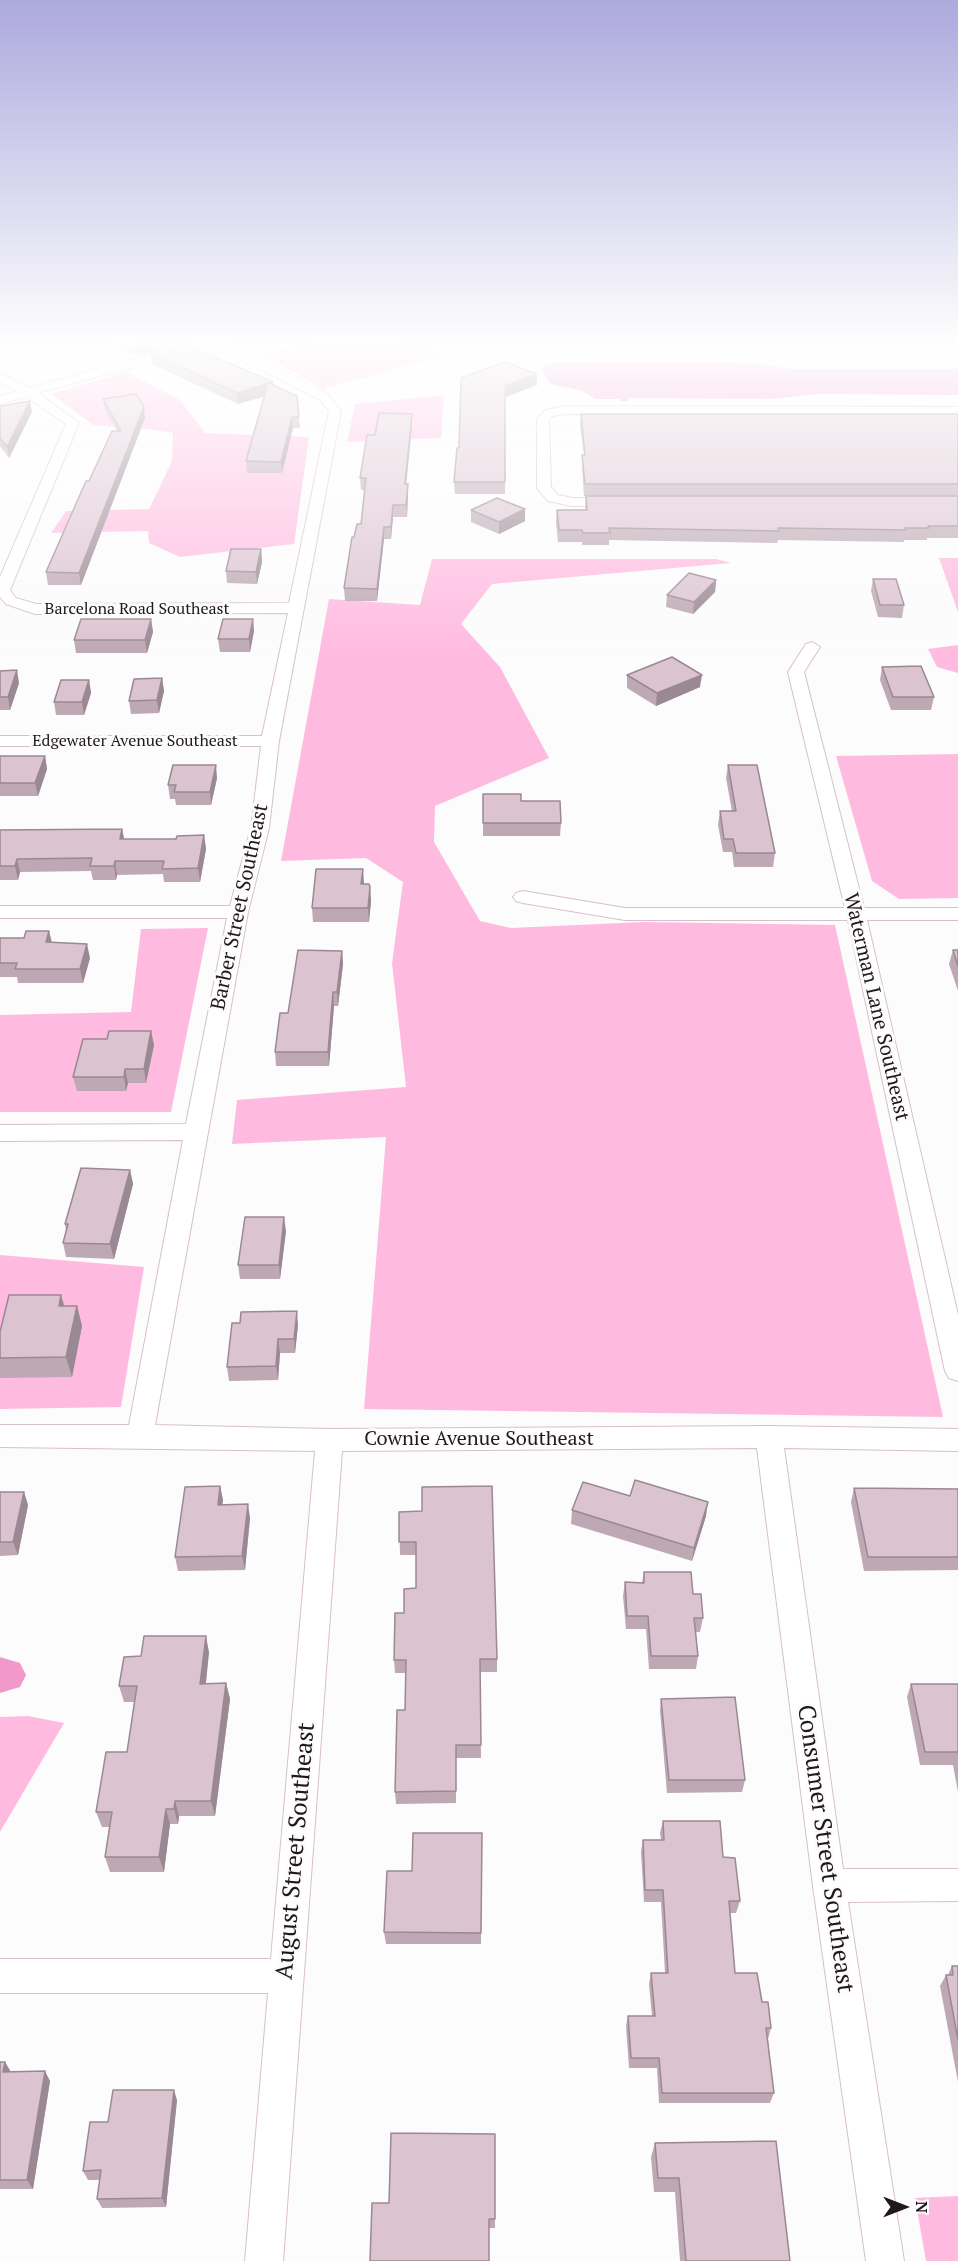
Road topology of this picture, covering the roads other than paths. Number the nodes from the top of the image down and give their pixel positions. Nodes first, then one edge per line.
1 (63, 447) edge
2 (328, 447) edge
3 (543, 447) edge
4 (626, 502) edge
5 (296, 608) junction
6 (812, 647) dead end
7 (0, 741) edge
8 (270, 741) junction
9 (523, 897) dead end
10 (0, 912) edge
11 (238, 912) junction
12 (856, 914) junction
13 (958, 914) edge
14 (0, 1132) edge
15 (195, 1132) junction
16 (958, 1371) edge
17 (0, 1436) edge
18 (140, 1436) junction
19 (769, 1437) junction
20 (329, 1440) junction
21 (958, 1440) edge
22 (958, 1885) edge
23 (829, 1886) junction
24 (0, 1976) edge
25 (286, 1976) junction
26 (264, 2261) edge
27 (885, 2261) edge

1 - 5 street, Barcelona Road Southeast
2 - 5 street, Barber Street Southeast
3 - 4 street
5 - 8 street, Barber Street Southeast
6 - 12 street, Waterman Lane Southeast
7 - 8 street, Edgewater Avenue Southeast
8 - 11 street, Barber Street Southeast
9 - 12 street
10 - 11 street
11 - 15 street, Barber Street Southeast
12 - 13 street
12 - 16 street, Waterman Lane Southeast
14 - 15 street
15 - 18 street, Barber Street Southeast
17 - 18 street, Cownie Avenue Southeast
18 - 20 street, Cownie Avenue Southeast
19 - 20 street, Cownie Avenue Southeast
19 - 21 street, Cownie Avenue Southeast
19 - 23 street, Consumer Street Southeast
20 - 25 street, August Street Southeast
22 - 23 street
23 - 27 street, Consumer Street Southeast
24 - 25 street
25 - 26 street, August Street Southeast

